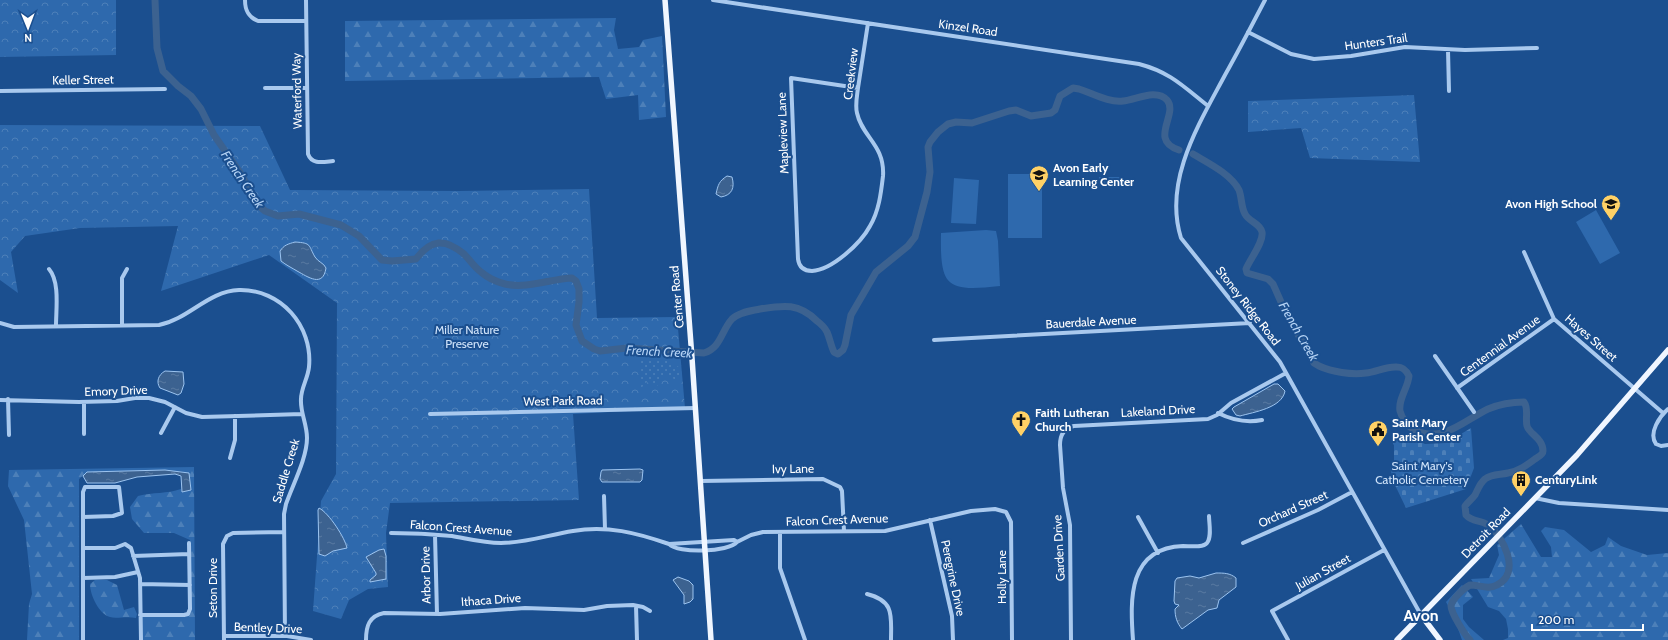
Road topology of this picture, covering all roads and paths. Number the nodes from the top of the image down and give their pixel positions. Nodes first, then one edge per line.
1 (245, 0) edge
2 (306, 0) edge
3 (666, 0) edge
4 (713, 0) edge
5 (1265, 0) edge
6 (306, 21) junction
7 (868, 23) junction
8 (1248, 32) junction
9 (1537, 48) dead end
10 (1448, 50) junction
11 (265, 88) dead end
12 (307, 88) junction
13 (858, 88) junction
14 (165, 89) dead end
15 (0, 91) edge
16 (1449, 91) dead end
17 (1208, 106) junction
18 (333, 161) dead end
19 (796, 206) joint
20 (1524, 252) dead end
21 (49, 269) dead end
22 (127, 269) dead end
23 (1554, 319) junction
24 (0, 323) edge
25 (1250, 323) junction
26 (56, 326) junction
27 (122, 326) junction
28 (934, 340) dead end
29 (1668, 350) edge
30 (1435, 356) dead end
31 (1286, 373) junction
32 (1458, 388) junction
33 (1634, 389) junction
34 (8, 399) junction
35 (0, 400) edge
36 (84, 402) junction
37 (175, 407) junction
38 (696, 408) junction
39 (1668, 409) edge
40 (1474, 412) dead end
41 (1218, 413) junction
42 (1663, 413) junction
43 (302, 414) junction
44 (430, 414) dead end
45 (236, 416) junction
46 (1262, 420) dead end
47 (1063, 431) joint
48 (161, 433) dead end
49 (84, 434) dead end
50 (9, 435) dead end
51 (1668, 445) edge
52 (230, 458) dead end
53 (701, 481) junction
54 (1352, 492) junction
55 (604, 496) dead end
56 (1535, 498) junction
57 (1668, 510) edge
58 (1008, 514) joint
59 (1209, 516) dead end
60 (83, 517) junction
61 (1138, 517) dead end
62 (930, 520) junction
63 (605, 529) junction
64 (844, 531) junction
65 (284, 532) junction
66 (780, 532) junction
67 (391, 534) dead end
68 (435, 535) junction
69 (704, 542) junction
70 (736, 542) junction
71 (1243, 542) dead end
72 (189, 543) dead end
73 (669, 544) junction
74 (83, 548) junction
75 (705, 549) junction
76 (1384, 550) junction
77 (1158, 553) junction
78 (189, 554) junction
79 (133, 556) junction
80 (138, 572) junction
81 (83, 578) junction
82 (140, 584) junction
83 (190, 585) junction
84 (867, 594) dead end
85 (636, 606) junction
86 (650, 611) dead end
87 (437, 614) junction
88 (140, 615) junction
89 (1421, 615) junction
90 (285, 636) junction
91 (224, 638) edge
92 (83, 640) edge
93 (141, 640) edge
94 (311, 640) edge
95 (366, 640) edge
96 (637, 640) edge
97 (711, 640) edge
98 (805, 640) edge
99 (891, 640) edge
100 (953, 640) edge
101 (1012, 640) edge
102 (1071, 640) edge
103 (1133, 640) edge
104 (1288, 640) edge
105 (1397, 640) edge
106 (1440, 640) edge

1 - 6 street
2 - 6 street, Waterford Way
3 - 38 main road, Center Road
4 - 7 street, Kinzel Road
5 - 8 street, Stoney Ridge Road
6 - 12 street, Waterford Way
7 - 13 street, Creekview
7 - 17 street, Kinzel Road
8 - 10 street, Hunters Trail
8 - 17 street, Stoney Ridge Road
9 - 10 street, Hunters Trail
10 - 16 street
11 - 12 street
12 - 18 street, Waterford Way
13 - 19 street, Mapleview Lane
13 - 19 street, Creekview
14 - 15 street, Keller Street
17 - 25 street, Stoney Ridge Road
20 - 23 street, Hayes Street
21 - 26 street
22 - 27 street
23 - 32 street, Centennial Avenue
23 - 33 street, Hayes Street
24 - 26 street, Saddle Creek
25 - 28 street, Bauerdale Avenue
25 - 31 street, Stoney Ridge Road
26 - 27 street, Saddle Creek
27 - 43 street, Saddle Creek
29 - 33 main road, Detroit Road
30 - 32 street
31 - 41 street, Lakeland Drive
31 - 54 street, Stoney Ridge Road
32 - 40 street
33 - 42 street, Hayes Street
33 - 56 main road, Detroit Road
34 - 35 street, Emory Drive
34 - 36 street, Emory Drive
34 - 50 street
36 - 37 street, Emory Drive
36 - 49 street
37 - 45 street, Emory Drive
37 - 48 street
38 - 44 street, West Park Road
38 - 53 main road, Center Road
39 - 42 street
41 - 46 street
41 - 47 street, Lakeland Drive
42 - 51 street
43 - 45 street, Emory Drive
43 - 65 street, Saddle Creek
45 - 52 street
47 - 102 street, Garden Drive
53 - 64 street, Ivy Lane
53 - 69 main road, Center Road
54 - 71 street, Orchard Street
54 - 76 street, Stoney Ridge Road
55 - 63 street
56 - 57 street
56 - 89 main road, Detroit Road
58 - 62 street, Falcon Crest Avenue
58 - 101 street, Holly Lane
59 - 77 street
60 - 60 street
60 - 74 street
61 - 77 street
62 - 64 street, Falcon Crest Avenue
62 - 100 street, Peregrine Drive
63 - 68 street, Falcon Crest Avenue
63 - 73 street, Falcon Crest Avenue
64 - 66 street, Falcon Crest Avenue
65 - 90 street, Saddle Creek
65 - 91 street, Seton Drive
66 - 70 street, Falcon Crest Avenue
66 - 98 street
67 - 68 street, Falcon Crest Avenue
68 - 87 street, Arbor Drive
69 - 70 street, Falcon Crest Avenue
69 - 73 street, Falcon Crest Avenue
69 - 75 main road, Center Road
70 - 75 street, Falcon Crest Avenue
72 - 78 street
73 - 75 street, Falcon Crest Avenue
74 - 79 street
74 - 81 street
75 - 97 main road, Center Road
76 - 89 street, Stoney Ridge Road
76 - 104 street, Julian Street
77 - 103 street
78 - 79 street
78 - 83 street
79 - 80 street
80 - 81 street
80 - 82 street
81 - 92 street
82 - 83 street
82 - 88 street
83 - 88 street
84 - 99 street
85 - 86 street, Ithaca Drive
85 - 87 street, Ithaca Drive
85 - 96 street
87 - 95 street, Ithaca Drive
88 - 93 street
89 - 105 main road, Detroit Road
89 - 106 main road
90 - 91 street, Bentley Drive
90 - 94 street, Bentley Drive

